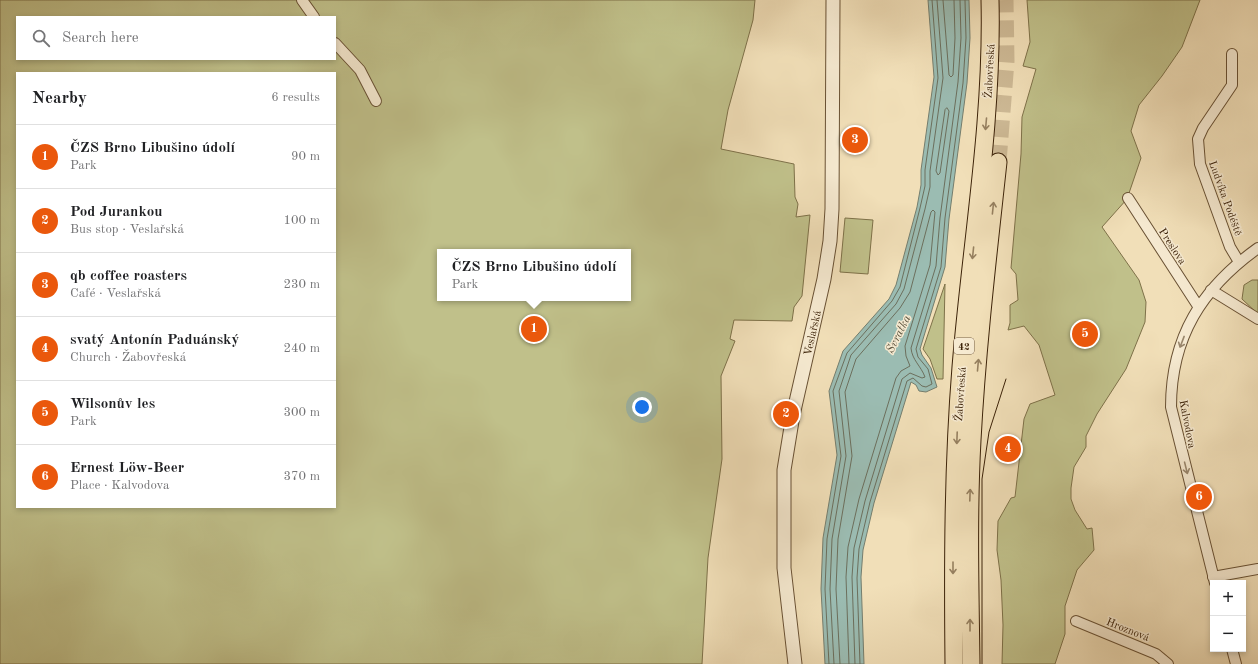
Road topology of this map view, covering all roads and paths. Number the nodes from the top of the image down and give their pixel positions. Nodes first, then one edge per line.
1 (302, 0) edge
2 (833, 0) edge
3 (990, 0) edge
4 (313, 16) edge
5 (336, 44) edge
6 (1232, 54) dead end
7 (376, 101) dead end
8 (998, 162) tunnel mouth
9 (1128, 198) dead end
10 (1258, 248) edge
11 (1239, 262) junction
12 (1211, 290) junction
13 (1198, 306) junction
14 (1258, 319) edge
15 (1258, 569) edge
16 (1214, 580) edge
17 (1076, 621) dead end
18 (1233, 652) edge
19 (795, 664) edge
20 (954, 664) edge
21 (970, 664) edge
22 (1168, 664) edge
23 (1236, 664) edge

1 - 4 street
2 - 19 street, Veslařská
3 -> 20 highway, Žabovřeská / 42
5 - 7 street
6 - 11 street, Ludvíka Podéště
21 -> 8 highway, Žabovřeská / 42
9 - 13 street, Preslova
10 - 11 street, Kalvodova
11 - 12 street, Kalvodova
12 - 13 street, Kalvodova
12 - 14 street
13 -> 16 street, Kalvodova
15 - 16 street
17 - 22 street, Hroznová
18 - 23 street

